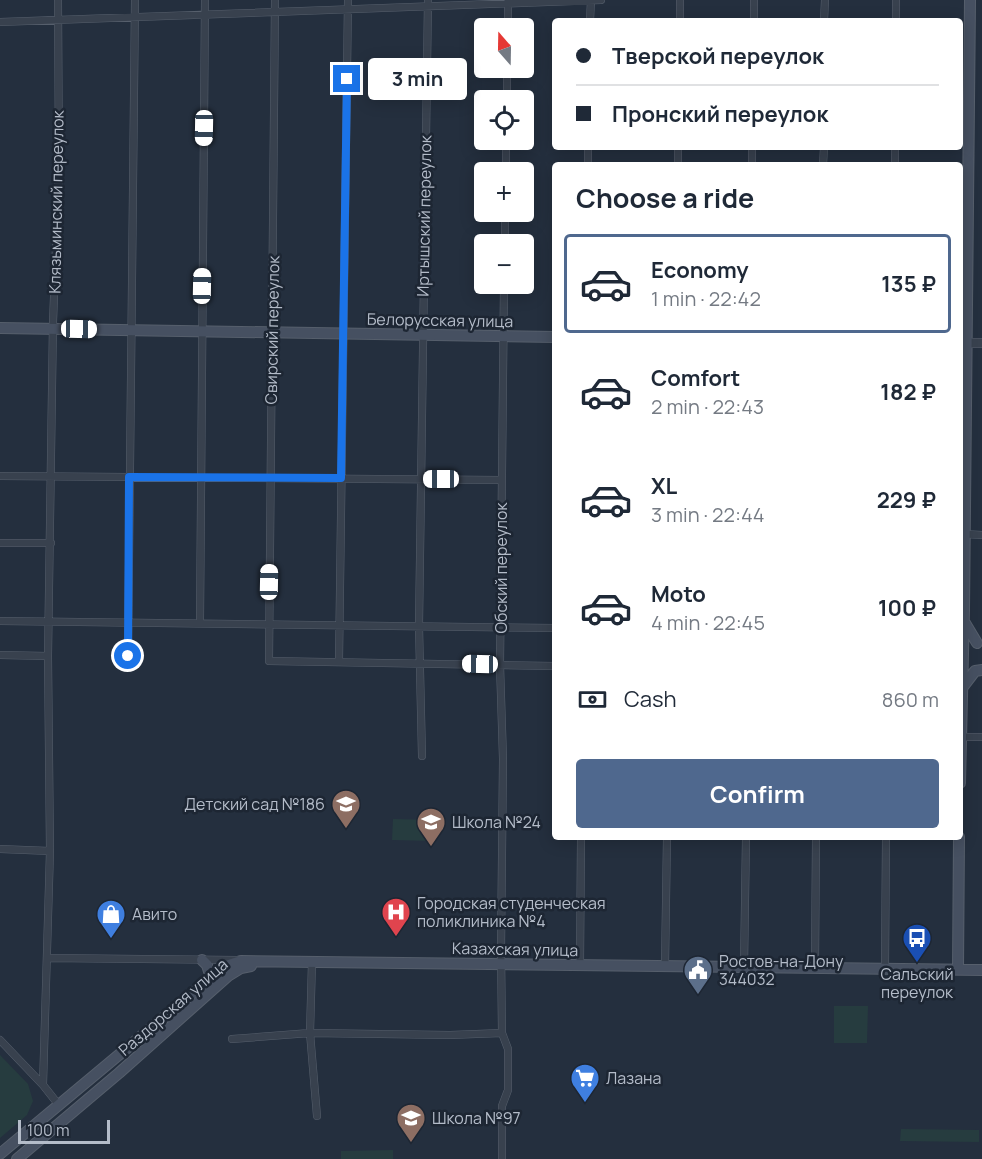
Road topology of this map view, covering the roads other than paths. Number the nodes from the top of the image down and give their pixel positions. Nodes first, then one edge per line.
1 (58, 0) edge
2 (135, 0) edge
3 (205, 0) edge
4 (275, 0) edge
5 (348, 0) edge
6 (591, 0) edge
7 (601, 0) edge
8 (680, 0) edge
9 (754, 0) edge
10 (825, 0) edge
11 (896, 0) edge
12 (970, 0) edge
13 (508, 2) edge
14 (428, 4) edge
15 (348, 10) junction
16 (275, 12) junction
17 (205, 15) junction
18 (135, 17) junction
19 (508, 18) edge
20 (590, 18) edge
21 (680, 18) edge
22 (754, 18) edge
23 (824, 18) edge
24 (896, 18) edge
25 (58, 20) junction
26 (0, 22) edge
27 (504, 294) edge
28 (0, 328) edge
29 (53, 329) junction
30 (131, 330) junction
31 (201, 332) junction
32 (273, 332) junction
33 (343, 333) junction
34 (422, 334) junction
35 (503, 336) junction
36 (552, 337) edge
37 (963, 343) edge
38 (982, 343) edge
39 (0, 476) edge
40 (51, 476) junction
41 (129, 477) junction
42 (200, 477) junction
43 (270, 478) junction
44 (341, 478) junction
45 (420, 479) junction
46 (501, 480) junction
47 (964, 534) junction
48 (982, 535) edge
49 (0, 543) edge
50 (51, 543) junction
51 (0, 621) edge
52 (964, 621) junction
53 (50, 622) junction
54 (128, 622) junction
55 (200, 623) junction
56 (268, 624) junction
57 (340, 625) junction
58 (419, 626) junction
59 (501, 627) junction
60 (963, 627) edge
61 (552, 628) edge
62 (980, 644) edge
63 (963, 654) edge
64 (0, 655) edge
65 (48, 656) junction
66 (128, 656) dead end
67 (963, 658) edge
68 (339, 662) junction
69 (419, 663) junction
70 (500, 665) junction
71 (552, 666) edge
72 (980, 670) edge
73 (963, 687) edge
74 (963, 737) edge
75 (982, 737) edge
76 (422, 756) dead end
77 (581, 840) edge
78 (667, 840) edge
79 (746, 840) edge
80 (816, 840) edge
81 (886, 840) edge
82 (959, 840) edge
83 (0, 849) edge
84 (50, 851) junction
85 (48, 958) junction
86 (202, 960) junction
87 (248, 960) junction
88 (285, 962) junction
89 (312, 962) junction
90 (502, 963) junction
91 (580, 964) junction
92 (665, 966) junction
93 (744, 967) junction
94 (816, 968) junction
95 (885, 968) junction
96 (958, 969) junction
97 (982, 970) edge
98 (208, 981) junction
99 (310, 1033) junction
100 (502, 1033) junction
101 (232, 1039) dead end
102 (0, 1040) edge
103 (109, 1062) junction
104 (119, 1073) junction
105 (43, 1085) junction
106 (58, 1104) junction
107 (317, 1116) dead end
108 (14, 1142) junction
109 (0, 1154) edge
110 (23, 1157) edge
111 (501, 1159) edge

1 - 25 street, Клязьминский переулок
2 - 18 street
3 - 17 street
4 - 16 street, Свирский переулок
5 - 15 street
6 - 7 street
6 - 13 street
6 - 20 street
8 - 21 street
9 - 22 street
10 - 23 street
11 - 24 street
12 - 37 main road
13 - 14 street
13 - 19 street
14 - 15 street
14 - 34 street, Иртышский переулок
15 - 16 street
15 - 33 street
16 - 17 street
16 - 32 street, Свирский переулок
17 - 18 street
17 - 31 street
18 - 25 street
18 - 30 street
25 - 26 street
25 - 29 street, Клязьминский переулок
27 - 35 street, Обский переулок
28 - 29 main road, Белорусская улица
29 - 30 main road, Белорусская улица
29 - 40 street, Клязьминский переулок
30 - 31 main road, Белорусская улица
30 - 41 street
31 - 32 main road, Белорусская улица
31 - 42 street
32 - 33 main road, Белорусская улица
32 - 43 street, Свирский переулок
33 - 34 main road, Белорусская улица
33 - 44 street
34 - 35 main road, Белорусская улица
34 - 45 street, Иртышский переулок
35 - 36 main road, Белорусская улица
35 - 46 street, Обский переулок
37 - 38 street
37 - 47 main road
39 - 40 street
40 - 41 street
40 - 50 street, Клязьминский переулок
41 - 42 street
41 - 54 street
42 - 43 street
42 - 55 street
43 - 44 street
43 - 56 street, Свирский переулок
44 - 45 street
44 - 57 street
45 - 46 street
45 - 58 street, Иртышский переулок
46 - 59 street, Обский переулок
47 - 48 street
47 - 52 main road
49 - 50 street
50 - 53 street, Клязьминский переулок
51 - 53 street
52 - 60 main road
52 - 62 main road
53 - 54 street
53 - 65 street, Клязьминский переулок
54 - 55 street
54 - 66 street
55 - 56 street
56 - 57 street
56 - 68 street, Свирский переулок
57 - 58 street
57 - 68 street
58 - 59 street
58 - 69 street, Иртышский переулок
59 - 61 street
59 - 70 street, Обский переулок
62 - 63 main road
64 - 65 street
65 - 84 street, Клязьминский переулок
67 - 72 main road
68 - 69 street
69 - 70 street
69 - 76 street, Иртышский переулок
70 - 71 street
70 - 90 street, Обский переулок
72 - 73 main road
74 - 75 street
77 - 91 street
78 - 92 street
79 - 93 street
80 - 94 street
81 - 95 street
82 - 96 main road
83 - 84 street
84 - 85 street, Клязьминский переулок
85 - 86 street, Казахская улица
85 - 105 street, Клязьминский переулок
86 - 87 street, Казахская улица
86 - 98 main road
87 - 88 main road, Казахская улица
87 - 98 main road, Раздорская улица
88 - 89 main road, Казахская улица
88 - 104 main road, Раздорская улица
89 - 90 main road, Казахская улица
89 - 99 street
90 - 91 main road, Казахская улица
90 - 100 street, Обский переулок
91 - 92 main road, Казахская улица
92 - 93 main road, Казахская улица
93 - 94 main road, Казахская улица
94 - 95 main road, Казахская улица
95 - 96 main road, Казахская улица
96 - 97 main road, Казахская улица
98 - 103 main road, Раздорская улица
99 - 100 street
99 - 101 street
99 - 107 street
100 - 111 street, Обский переулок
102 - 105 street
103 - 104 main road, Раздорская улица
103 - 106 main road, Раздорская улица
104 - 110 main road, Раздорская улица
105 - 106 street
106 - 108 main road, Раздорская улица
108 - 109 main road, Раздорская улица
108 - 110 main road, Раздорская улица

